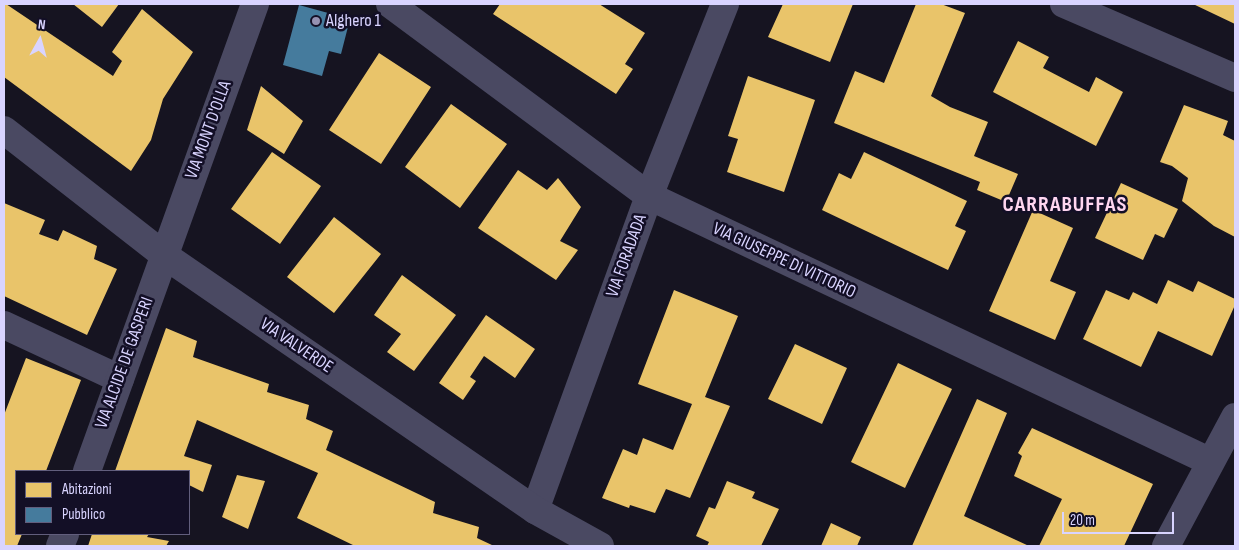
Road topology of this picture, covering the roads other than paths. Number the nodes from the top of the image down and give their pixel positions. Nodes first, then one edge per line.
1 (255, 4) edge
2 (390, 4) edge
3 (725, 4) edge
4 (1064, 4) edge
5 (1235, 78) edge
6 (4, 130) edge
7 (649, 196) junction
8 (164, 255) junction
9 (4, 325) edge
10 (120, 379) junction
11 (1235, 417) edge
12 (1211, 462) junction
13 (87, 470) edge
14 (535, 510) junction
15 (600, 546) edge
16 (1166, 546) edge

1 - 8 street, VIA MONT D'OLLA
2 - 7 street, VIA GIUSEPPE DI VITTORIO
3 - 7 street, VIA FORADADA
4 - 5 street
6 - 8 street, VIA VALVERDE
7 - 12 street, VIA GIUSEPPE DI VITTORIO
7 - 14 street, VIA FORADADA
8 - 10 street, VIA ALCIDE DE GASPERI
8 - 14 street, VIA VALVERDE
9 - 10 street
10 - 13 street, VIA ALCIDE DE GASPERI
11 - 12 street
12 - 16 street
14 - 15 street, VIA VALVERDE

